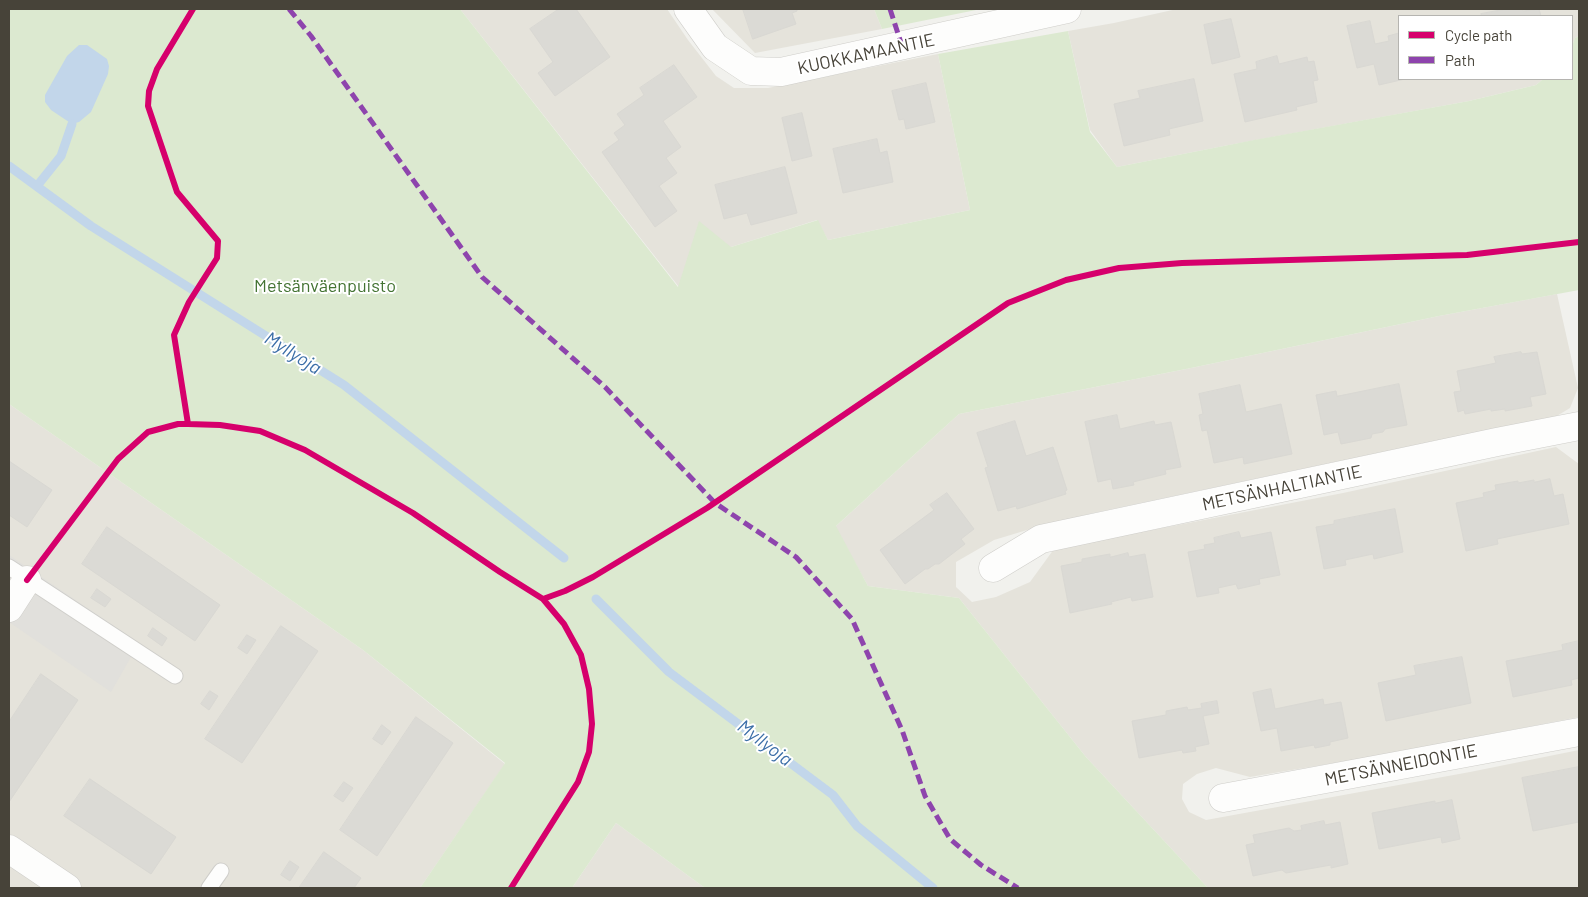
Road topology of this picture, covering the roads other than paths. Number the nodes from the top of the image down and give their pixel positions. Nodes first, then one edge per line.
1 (688, 9) edge
2 (1067, 9) edge
3 (1579, 426) edge
4 (993, 568) dead end
5 (18, 574) edge
6 (9, 608) edge
7 (174, 676) dead end
8 (1579, 732) edge
9 (1223, 798) dead end
10 (9, 849) edge
11 (221, 871) dead end
12 (67, 888) edge
13 (209, 888) edge

1 - 2 street, KUOKKAMAANTIE
3 - 4 street, METSÄNHALTIANTIE
5 - 6 street
5 - 7 lane
8 - 9 street, METSÄNNEIDONTIE
10 - 12 street
11 - 13 lane

